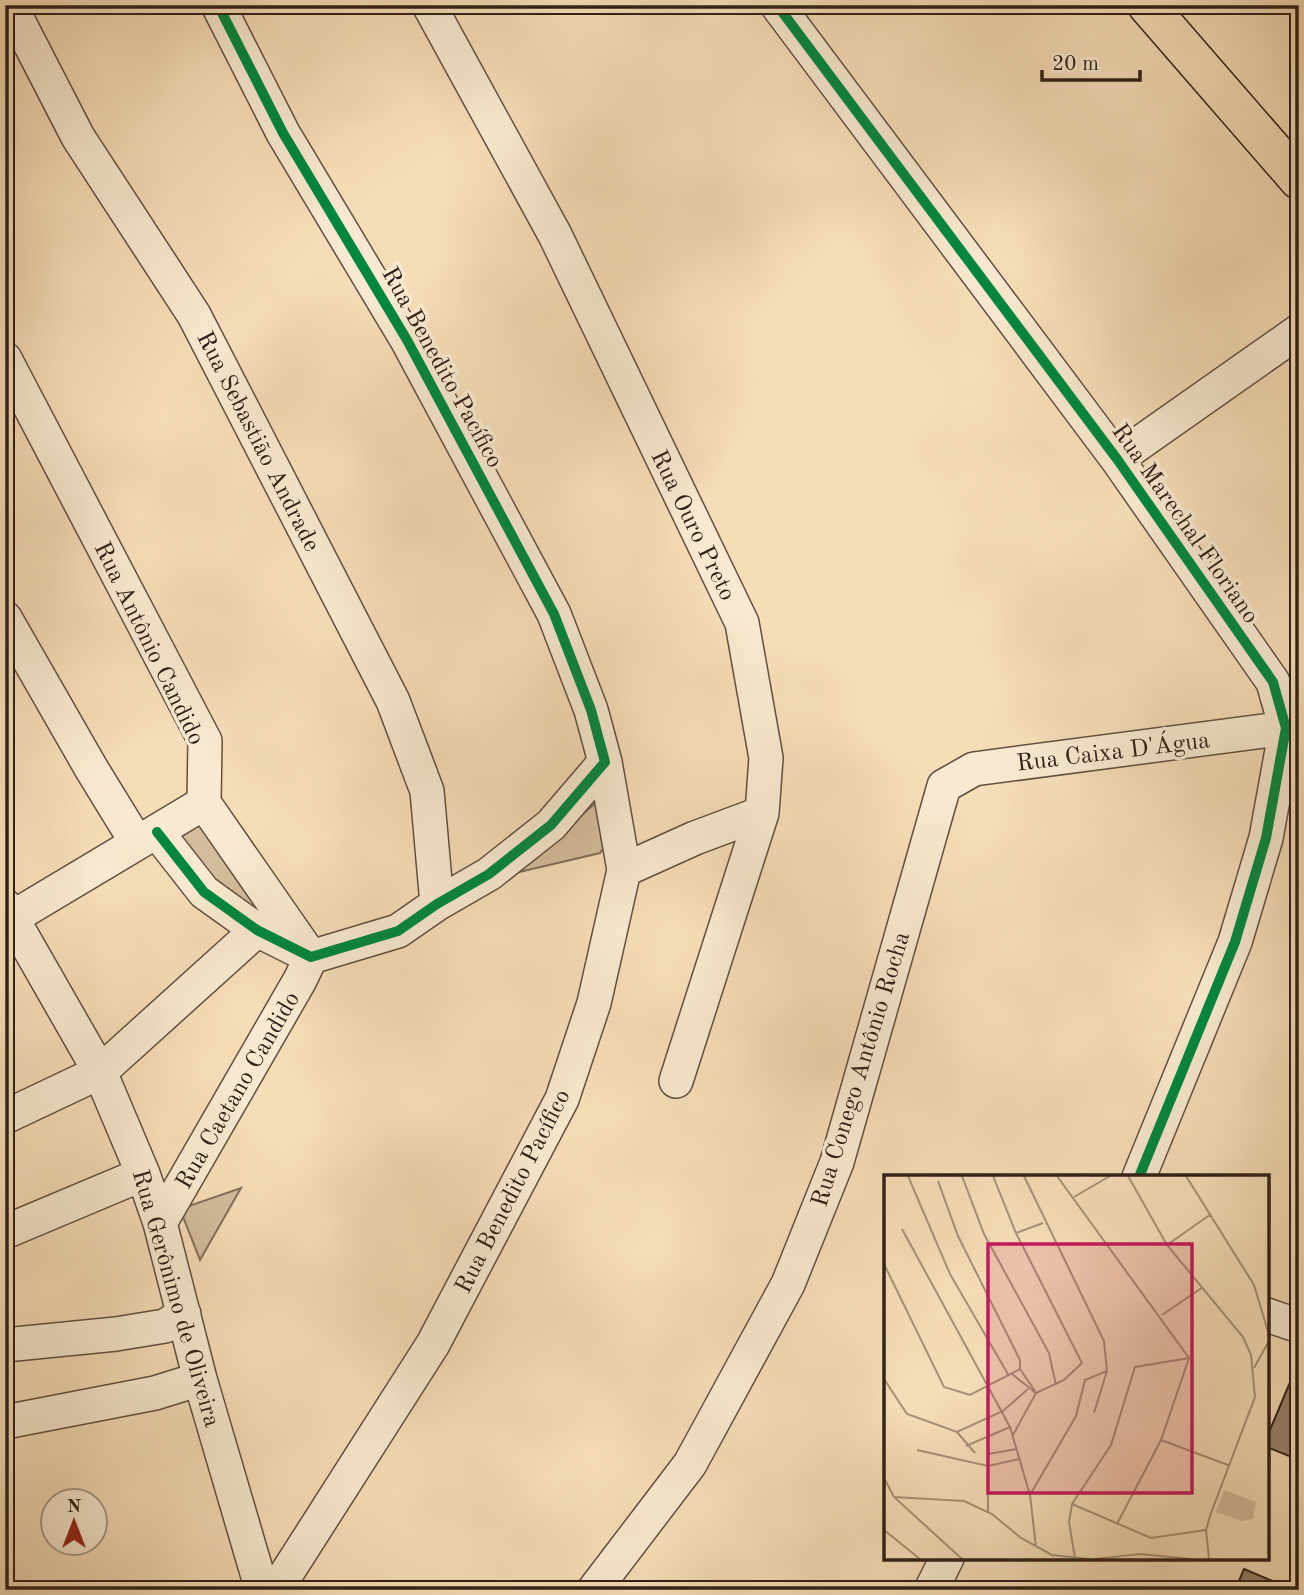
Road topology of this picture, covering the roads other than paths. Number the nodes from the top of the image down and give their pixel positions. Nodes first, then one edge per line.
1 (10, 5) edge
2 (218, 5) edge
3 (429, 5) edge
4 (777, 5) edge
5 (1149, 6) edge
6 (1299, 180) edge
7 (1299, 331) edge
8 (5, 359) edge
9 (1116, 459) junction
10 (5, 618) edge
11 (1286, 728) junction
12 (605, 762) junction
13 (944, 786) joint
14 (204, 803) junction
15 (762, 813) junction
16 (147, 838) junction
17 (624, 870) junction
18 (437, 904) junction
19 (7, 916) edge
20 (257, 930) junction
21 (311, 957) junction
22 (100, 1072) junction
23 (677, 1081) dead end
24 (5, 1117) edge
25 (143, 1174) junction
26 (1140, 1175) edge
27 (160, 1223) junction
28 (5, 1232) edge
29 (184, 1314) junction
30 (1269, 1316) edge
31 (1299, 1326) edge
32 (5, 1345) edge
33 (200, 1379) junction
34 (5, 1422) edge
35 (946, 1560) edge
36 (262, 1590) edge
37 (276, 1590) edge
38 (594, 1590) edge
39 (931, 1590) edge

1 - 18 street, Rua Sebastião Andrade
2 - 12 street, Rua Benedito Pacífico
3 - 15 street, Rua Ouro Preto
4 - 9 street, Rua Marechal Floriano
5 - 6 main road
7 - 9 street
8 - 14 street, Rua Antônio Candido
9 - 11 street, Rua Marechal Floriano
10 - 16 street
11 - 13 street, Rua Caixa D'Água
11 - 26 street, Rua Marechal Floriano
12 - 17 street, Rua Benedito Pacífico
12 - 18 street
13 - 38 street, Rua Conego Antônio Rocha
14 - 16 street
14 - 21 street
15 - 17 street
15 - 23 street, Rua Ouro Preto
16 - 19 street
16 - 20 street
17 - 37 street, Rua Benedito Pacífico
18 - 21 street
19 - 22 street, Rua Gerônimo de Oliveira
20 - 21 street
20 - 22 street
21 - 27 street, Rua Caetano Candido
22 - 24 street
22 - 25 street, Rua Gerônimo de Oliveira
25 - 27 street, Rua Gerônimo de Oliveira
25 - 28 street
27 - 29 street, Rua Gerônimo de Oliveira
29 - 32 street
29 - 33 street, Rua Gerônimo de Oliveira
30 - 31 street
33 - 34 street
33 - 36 street, Rua Gerônimo de Oliveira
35 - 39 street

